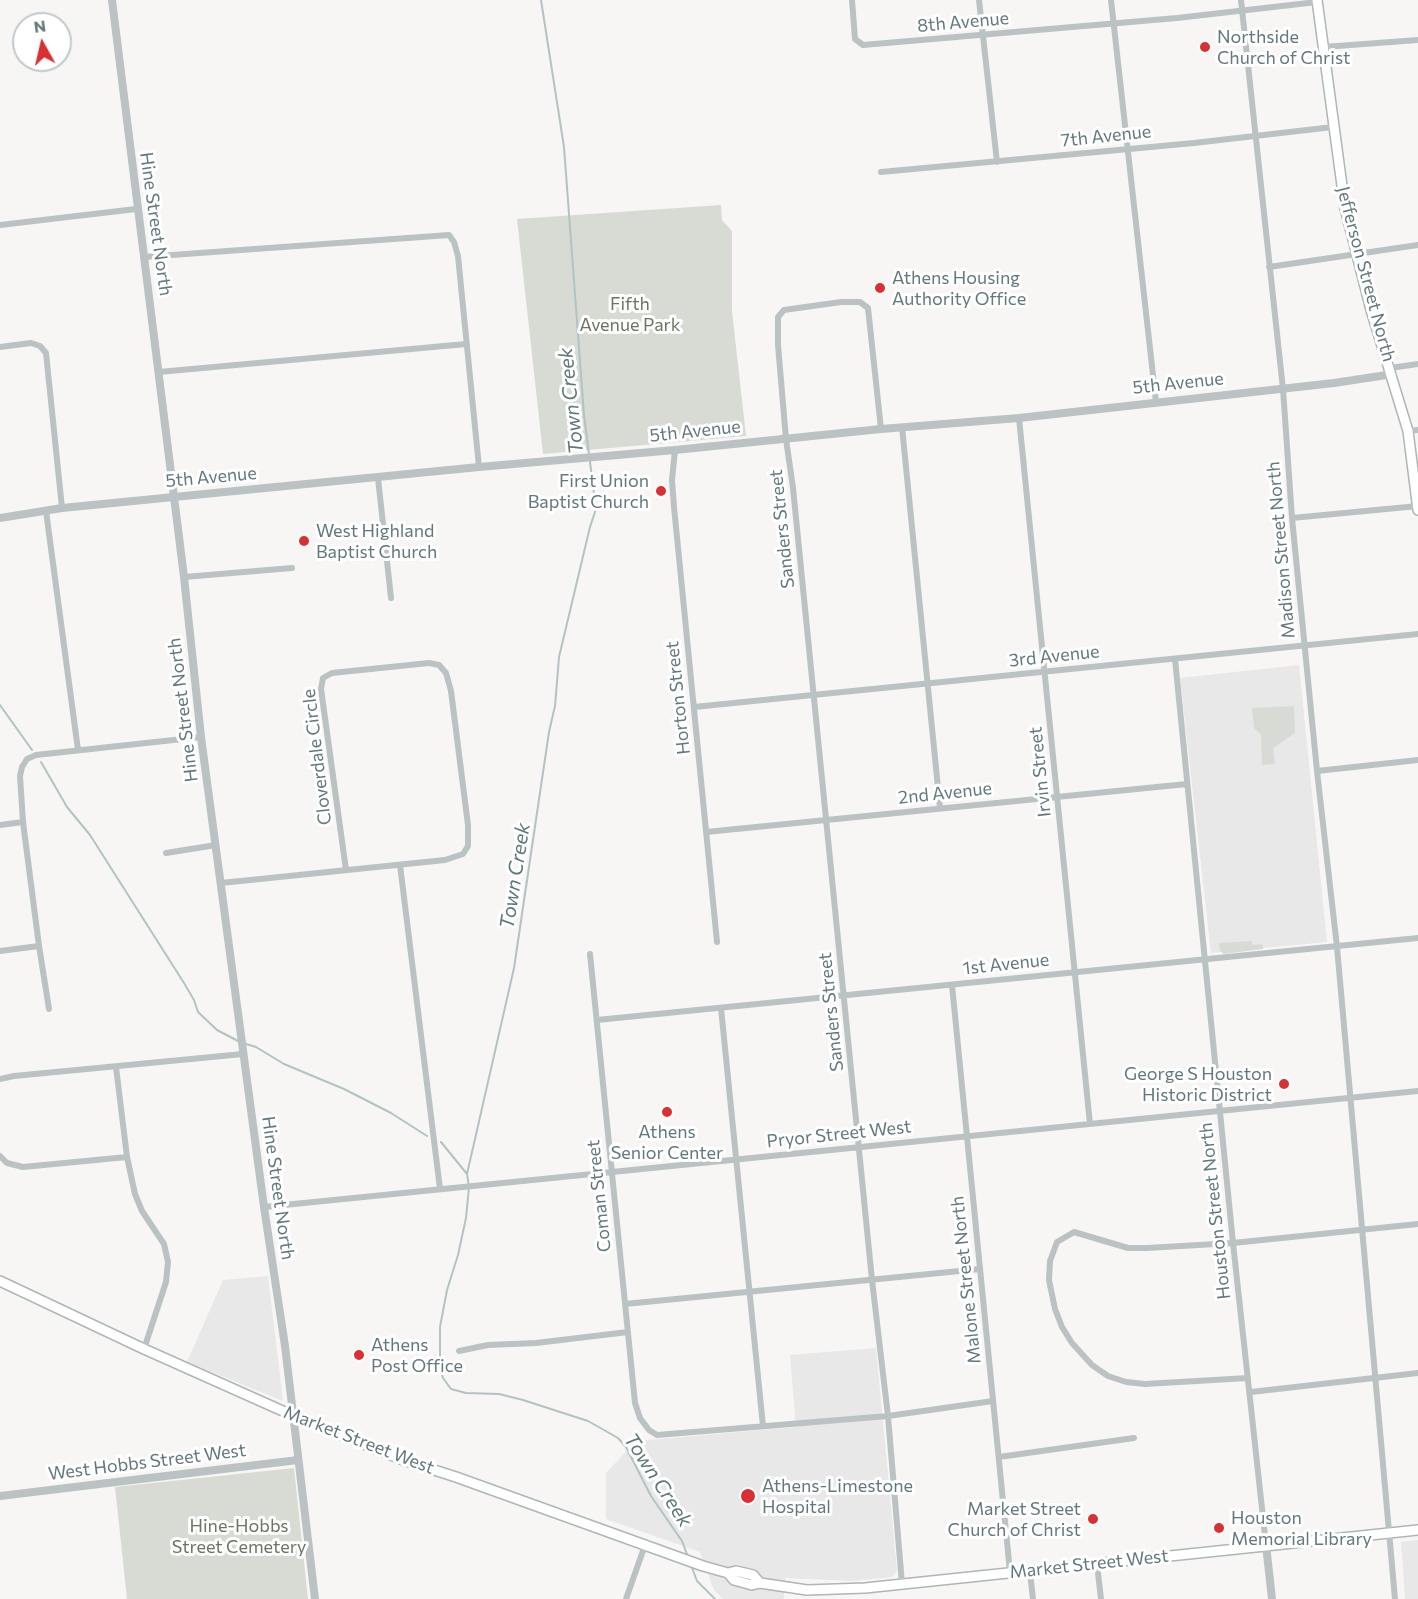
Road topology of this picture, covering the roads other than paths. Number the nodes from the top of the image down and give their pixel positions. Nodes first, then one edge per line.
1 (111, 0) edge
2 (852, 0) edge
3 (979, 0) edge
4 (1111, 0) edge
5 (1241, 0) edge
6 (1317, 1) edge
7 (1242, 11) junction
8 (1113, 24) junction
9 (982, 35) junction
10 (1418, 40) edge
11 (1324, 47) junction
12 (1333, 127) junction
13 (1256, 136) junction
14 (1127, 148) junction
15 (997, 162) junction
16 (881, 172) dead end
17 (136, 209) junction
18 (0, 225) edge
19 (1418, 245) edge
20 (1356, 254) junction
21 (144, 257) junction
22 (1269, 267) junction
23 (466, 344) junction
24 (0, 347) edge
25 (1418, 364) edge
26 (1391, 371) junction
27 (159, 372) junction
28 (1283, 389) junction
29 (1156, 402) junction
30 (1019, 418) junction
31 (902, 427) junction
32 (881, 429) junction
33 (1413, 430) edge
34 (786, 439) junction
35 (675, 450) junction
36 (479, 467) junction
37 (378, 478) junction
38 (174, 497) junction
39 (62, 508) junction
40 (1418, 508) edge
41 (46, 512) junction
42 (0, 518) edge
43 (1292, 518) junction
44 (292, 568) dead end
45 (184, 577) junction
46 (391, 598) dead end
47 (1418, 634) edge
48 (1305, 646) junction
49 (1175, 659) junction
50 (1045, 672) junction
51 (928, 683) junction
52 (814, 695) junction
53 (694, 707) junction
54 (201, 737) junction
55 (78, 750) junction
56 (1418, 760) edge
57 (1317, 771) junction
58 (1187, 784) junction
59 (1057, 796) junction
60 (940, 808) junction
61 (826, 820) junction
62 (23, 822) junction
63 (0, 825) edge
64 (706, 832) junction
65 (216, 845) junction
66 (166, 853) dead end
67 (400, 865) junction
68 (346, 870) junction
69 (221, 883) junction
70 (1418, 938) edge
71 (717, 942) dead end
72 (39, 946) junction
73 (1337, 946) junction
74 (0, 951) edge
75 (590, 954) dead end
76 (1205, 960) junction
77 (1075, 973) junction
78 (952, 985) junction
79 (844, 996) junction
80 (721, 1008) junction
81 (49, 1009) dead end
82 (597, 1020) junction
83 (243, 1054) junction
84 (116, 1067) junction
85 (0, 1079) edge
86 (1418, 1091) edge
87 (1350, 1098) junction
88 (1220, 1111) junction
89 (1090, 1124) junction
90 (967, 1136) junction
91 (859, 1147) junction
92 (0, 1156) edge
93 (127, 1157) junction
94 (736, 1159) junction
95 (612, 1171) junction
96 (440, 1189) junction
97 (264, 1207) junction
98 (1418, 1224) edge
99 (1363, 1230) junction
100 (1233, 1243) junction
101 (980, 1269) junction
102 (872, 1280) junction
103 (0, 1281) edge
104 (750, 1292) junction
105 (625, 1304) junction
106 (628, 1332) junction
107 (144, 1349) junction
108 (459, 1351) dead end
109 (1418, 1373) edge
110 (1248, 1378) junction
111 (1374, 1378) junction
112 (1251, 1392) junction
113 (993, 1401) junction
114 (294, 1416) junction
115 (888, 1416) junction
116 (763, 1426) junction
117 (1134, 1438) dead end
118 (999, 1457) junction
119 (298, 1460) junction
120 (0, 1496) edge
121 (1418, 1530) edge
122 (1390, 1533) junction
123 (645, 1545) junction
124 (1266, 1545) junction
125 (1097, 1564) junction
126 (1010, 1572) junction
127 (1030, 1572) junction
128 (902, 1584) junction
129 (315, 1599) edge
130 (626, 1599) edge
131 (1033, 1599) edge
132 (1101, 1599) edge
133 (1272, 1599) edge
134 (1395, 1599) edge

1 - 17 street, Hine Street North
2 - 9 street, 8th Avenue
3 - 9 street
4 - 8 street
5 - 7 street, Madison Street North
6 - 7 street, 8th Avenue
6 - 11 main road, Jefferson Street North
7 - 8 street, 8th Avenue
7 - 13 street, Madison Street North
8 - 9 street, 8th Avenue
8 - 14 street
9 - 15 street
10 - 11 street
11 - 12 main road, Jefferson Street North
12 - 13 street, 7th Avenue
12 - 20 main road, Jefferson Street North
13 - 14 street, 7th Avenue
13 - 22 street, Madison Street North
14 - 15 street, 7th Avenue
14 - 29 street
15 - 16 street, 7th Avenue
17 - 18 street
17 - 21 street, Hine Street North
19 - 20 street
20 - 22 street
20 - 26 main road, Jefferson Street North
21 - 23 street
21 - 27 street, Hine Street North
22 - 28 street, Madison Street North
23 - 27 street
23 - 36 street
24 - 39 street
25 - 26 street, 5th Avenue
26 - 28 street, 5th Avenue
26 - 33 main road, Jefferson Street North
27 - 38 street, Hine Street North
28 - 29 street, 5th Avenue
28 - 43 street, Madison Street North
29 - 30 street, 5th Avenue
30 - 31 street, 5th Avenue
30 - 50 street, Irvin Street
31 - 32 street, 5th Avenue
31 - 51 street
32 - 34 street, 5th Avenue
32 - 34 street, Sanders Street
33 - 40 main road, Jefferson Street North
34 - 35 street, 5th Avenue
34 - 52 street, Sanders Street
35 - 36 street, 5th Avenue
35 - 53 street, Horton Street
36 - 37 street, 5th Avenue
37 - 38 street, 5th Avenue
37 - 46 street
38 - 39 street, 5th Avenue
38 - 45 street, Hine Street North
39 - 41 street, 5th Avenue
40 - 43 street
41 - 42 street, 5th Avenue
41 - 55 street
43 - 48 street, Madison Street North
44 - 45 street
45 - 54 street, Hine Street North
47 - 48 street, 3rd Avenue
48 - 49 street, 3rd Avenue
48 - 57 street, Madison Street North
49 - 50 street, 3rd Avenue
49 - 58 street, Houston Street North
50 - 51 street, 3rd Avenue
50 - 59 street, Irvin Street
51 - 52 street, 3rd Avenue
51 - 60 street
52 - 53 street, 3rd Avenue
52 - 61 street, Sanders Street
53 - 64 street, Horton Street
54 - 55 street
54 - 65 street, Hine Street North
55 - 62 street
56 - 57 street
57 - 73 street, Madison Street North
58 - 59 street, 2nd Avenue
58 - 76 street, Houston Street North
59 - 60 street, 2nd Avenue
59 - 77 street, Irvin Street
60 - 61 street, 2nd Avenue
61 - 64 street, 2nd Avenue
61 - 79 street, Sanders Street
62 - 63 street
62 - 72 street
64 - 71 street, Horton Street
65 - 66 street
65 - 69 street, Hine Street North
67 - 68 street
67 - 68 street, Cloverdale Circle
67 - 96 street
68 - 69 street
69 - 83 street, Hine Street North
70 - 73 street, 1st Avenue
72 - 74 street
72 - 81 street
73 - 76 street, 1st Avenue
73 - 87 street, Madison Street North
75 - 82 street, Coman Street
76 - 77 street, 1st Avenue
76 - 88 street, Houston Street North
77 - 78 street, 1st Avenue
77 - 89 street, Irvin Street
78 - 79 street, 1st Avenue
78 - 90 street, Malone Street North
79 - 80 street, 1st Avenue
79 - 91 street, Sanders Street
80 - 82 street, 1st Avenue
80 - 94 street
82 - 95 street, Coman Street
83 - 84 street
83 - 97 street, Hine Street North
84 - 85 street
84 - 93 street
86 - 87 street, Pryor Street West
87 - 88 street, Pryor Street West
87 - 99 street, Madison Street North
88 - 89 street, Pryor Street West
88 - 100 street, Houston Street North
89 - 90 street, Pryor Street West
90 - 91 street, Pryor Street West
90 - 101 street, Malone Street North
91 - 94 street, Pryor Street West
91 - 102 street, Sanders Street
92 - 93 street
93 - 107 street
94 - 95 street, Pryor Street West
94 - 104 street
95 - 96 street, Pryor Street West
95 - 105 street, Coman Street
96 - 97 street, Pryor Street West
97 - 114 street, Hine Street North
98 - 99 street
99 - 100 street
99 - 111 street
100 - 110 street, Houston Street North
100 - 110 street
101 - 102 street
101 - 113 street, Malone Street North
102 - 104 street
102 - 115 street, Sanders Street
103 - 107 main road, Market Street West
104 - 105 street
104 - 116 street
105 - 106 street, Coman Street
106 - 108 street
106 - 116 street, Coman Street
107 - 114 main road, Market Street West
109 - 111 street
110 - 112 street, Houston Street North
111 - 112 street
111 - 122 street
112 - 124 street, Houston Street North
113 - 115 street
113 - 118 street, Malone Street North
114 - 119 street, Hine Street North
114 - 123 main road, Market Street West
115 - 116 street
115 - 128 street, Sanders Street
117 - 118 street
118 - 126 street, Malone Street North
119 - 120 street, West Hobbs Street West
119 - 129 street, Hine Street North
121 - 122 main road, Market Street West
122 - 124 main road, Market Street West
122 - 134 street
123 - 128 main road, Market Street West
123 - 130 street
124 - 125 main road, Market Street West
124 - 133 street
125 - 127 main road, Market Street West
125 - 132 street
126 - 127 main road, Market Street West
126 - 128 main road, Market Street West
127 - 131 street

